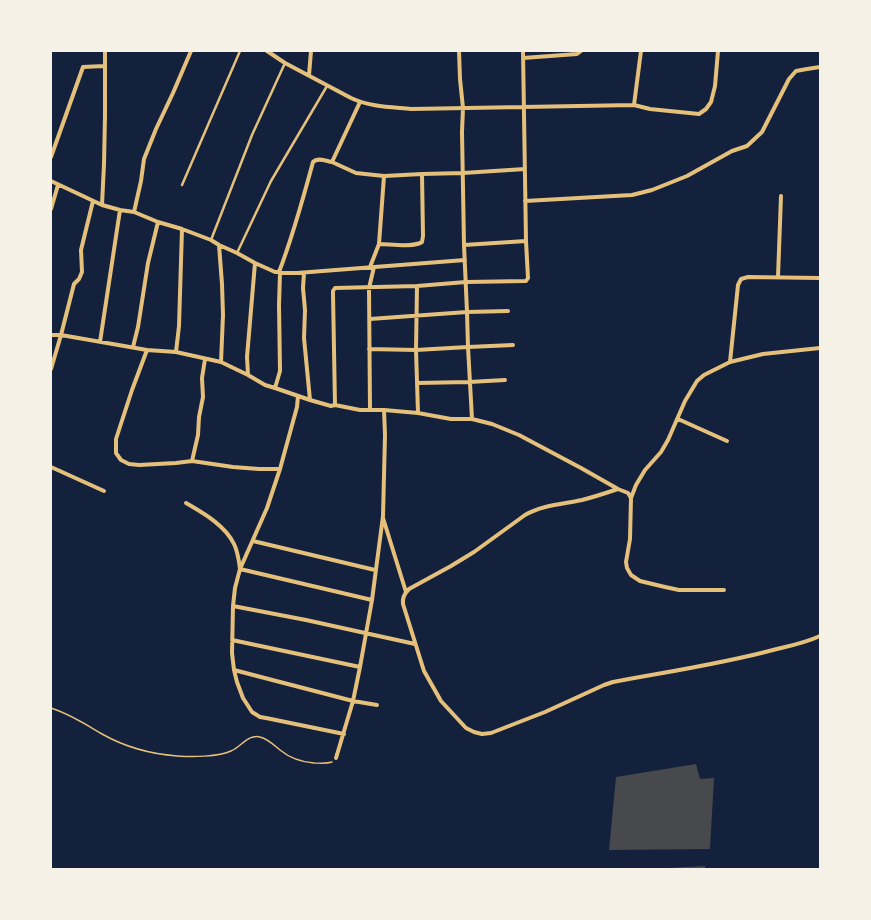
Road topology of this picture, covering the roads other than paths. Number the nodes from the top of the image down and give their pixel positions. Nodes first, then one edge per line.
1 (105, 51) edge
2 (191, 51) edge
3 (240, 51) edge
4 (267, 51) edge
5 (311, 51) edge
6 (459, 51) edge
7 (522, 51) edge
8 (581, 51) edge
9 (641, 51) edge
10 (718, 51) edge
11 (271, 52) edge
12 (523, 58) junction
13 (285, 63) junction
14 (104, 66) junction
15 (820, 67) edge
16 (309, 75) junction
17 (327, 86) junction
18 (360, 102) junction
19 (634, 105) junction
20 (524, 107) junction
21 (463, 108) junction
22 (51, 156) edge
23 (332, 162) junction
24 (525, 169) junction
25 (463, 173) junction
26 (422, 174) junction
27 (384, 176) junction
28 (51, 181) edge
29 (58, 184) junction
30 (182, 185) dead end
31 (781, 196) dead end
32 (92, 201) junction
33 (525, 201) junction
34 (102, 205) junction
35 (51, 210) edge
36 (120, 210) junction
37 (134, 212) junction
38 (158, 222) junction
39 (182, 229) junction
40 (211, 240) junction
41 (526, 241) junction
42 (379, 244) junction
43 (218, 245) junction
44 (464, 245) junction
45 (237, 253) junction
46 (464, 260) junction
47 (255, 263) junction
48 (372, 267) junction
49 (280, 272) junction
50 (304, 273) junction
51 (778, 277) junction
52 (820, 278) edge
53 (466, 282) junction
54 (417, 286) junction
55 (370, 288) junction
56 (508, 311) dead end
57 (467, 312) junction
58 (416, 316) junction
59 (370, 319) junction
60 (51, 335) edge
61 (61, 335) junction
62 (100, 342) junction
63 (513, 345) dead end
64 (133, 347) junction
65 (468, 347) junction
66 (820, 348) edge
67 (369, 349) junction
68 (147, 350) junction
69 (416, 350) junction
70 (176, 352) junction
71 (205, 359) junction
72 (221, 362) junction
73 (730, 362) junction
74 (51, 369) edge
75 (248, 375) junction
76 (506, 380) dead end
77 (470, 382) junction
78 (417, 383) junction
79 (275, 388) junction
80 (298, 396) junction
81 (310, 400) junction
82 (335, 405) junction
83 (370, 410) junction
84 (384, 410) junction
85 (418, 413) junction
86 (472, 419) junction
87 (678, 419) junction
88 (727, 441) dead end
89 (192, 462) junction
90 (51, 467) edge
91 (280, 469) junction
92 (618, 489) junction
93 (104, 492) dead end
94 (631, 498) junction
95 (186, 503) dead end
96 (383, 516) junction
97 (253, 541) junction
98 (240, 569) junction
99 (375, 570) junction
100 (724, 590) dead end
101 (406, 592) junction
102 (372, 600) junction
103 (233, 606) junction
104 (366, 633) junction
105 (820, 636) edge
106 (232, 640) junction
107 (415, 644) junction
108 (360, 667) junction
109 (234, 670) junction
110 (353, 701) junction
111 (377, 706) dead end
112 (344, 734) junction
113 (336, 758) road end

1 - 14 street
2 - 37 street
3 - 30 lane
4 - 11 street
5 - 16 street
6 - 21 street
7 - 12 street
8 - 12 street
9 - 19 street
10 - 19 street
11 - 13 street
12 - 20 street
13 - 16 street
13 - 40 lane
14 - 22 street
14 - 34 street
15 - 33 street
16 - 17 street
17 - 18 street
17 - 45 lane
18 - 21 street
18 - 23 street
19 - 20 street
20 - 21 street
20 - 24 street
21 - 25 street
23 - 27 street
23 - 49 street
24 - 25 street
24 - 33 street
25 - 26 street
25 - 44 street
26 - 27 street
26 - 42 street
27 - 42 street
28 - 29 street
29 - 32 street
29 - 35 street
31 - 51 street
32 - 34 street
32 - 61 street
33 - 41 street
34 - 36 street
36 - 37 street
36 - 62 street
37 - 38 street
38 - 39 street
38 - 64 street
39 - 40 street
39 - 70 street
40 - 43 street
41 - 44 street
41 - 53 street
42 - 48 street
43 - 45 street
43 - 72 street
44 - 46 street
45 - 47 street
46 - 48 street
46 - 53 street
47 - 49 street
47 - 75 street
48 - 50 street
48 - 55 street
49 - 50 street
49 - 79 street
50 - 81 street
51 - 52 street
51 - 73 street
53 - 54 street
53 - 57 street
54 - 55 street
54 - 58 street
55 - 59 street
55 - 82 street
56 - 57 street
57 - 58 street
57 - 65 street
58 - 59 street
58 - 69 street
59 - 67 street
60 - 61 street
61 - 62 street
61 - 74 street
62 - 64 street
63 - 65 street
64 - 68 street
65 - 69 street
65 - 77 street
66 - 73 street
67 - 69 street
67 - 83 street
68 - 70 street
68 - 89 street
69 - 78 street
70 - 71 street
71 - 72 street
71 - 89 street
72 - 75 street
73 - 87 street
75 - 79 street
76 - 77 street
77 - 78 street
77 - 86 street
78 - 85 street
79 - 80 street
80 - 81 street
80 - 91 street
81 - 82 street
82 - 83 street
83 - 84 street
84 - 85 street
84 - 96 street
85 - 86 street
86 - 92 street
87 - 88 street
87 - 94 street
89 - 91 street
90 - 93 street
91 - 97 street
92 - 94 street
92 - 101 street
94 - 100 street
95 - 98 street
96 - 99 street
96 - 101 street
97 - 98 street
97 - 99 street
98 - 102 street
98 - 103 street
99 - 102 street
101 - 107 street
102 - 104 street
103 - 104 street
103 - 106 street
104 - 107 street
104 - 108 street
105 - 107 street
106 - 108 street
106 - 109 street
108 - 110 street
109 - 110 street
109 - 112 street
110 - 111 street
110 - 112 street
112 - 113 street

